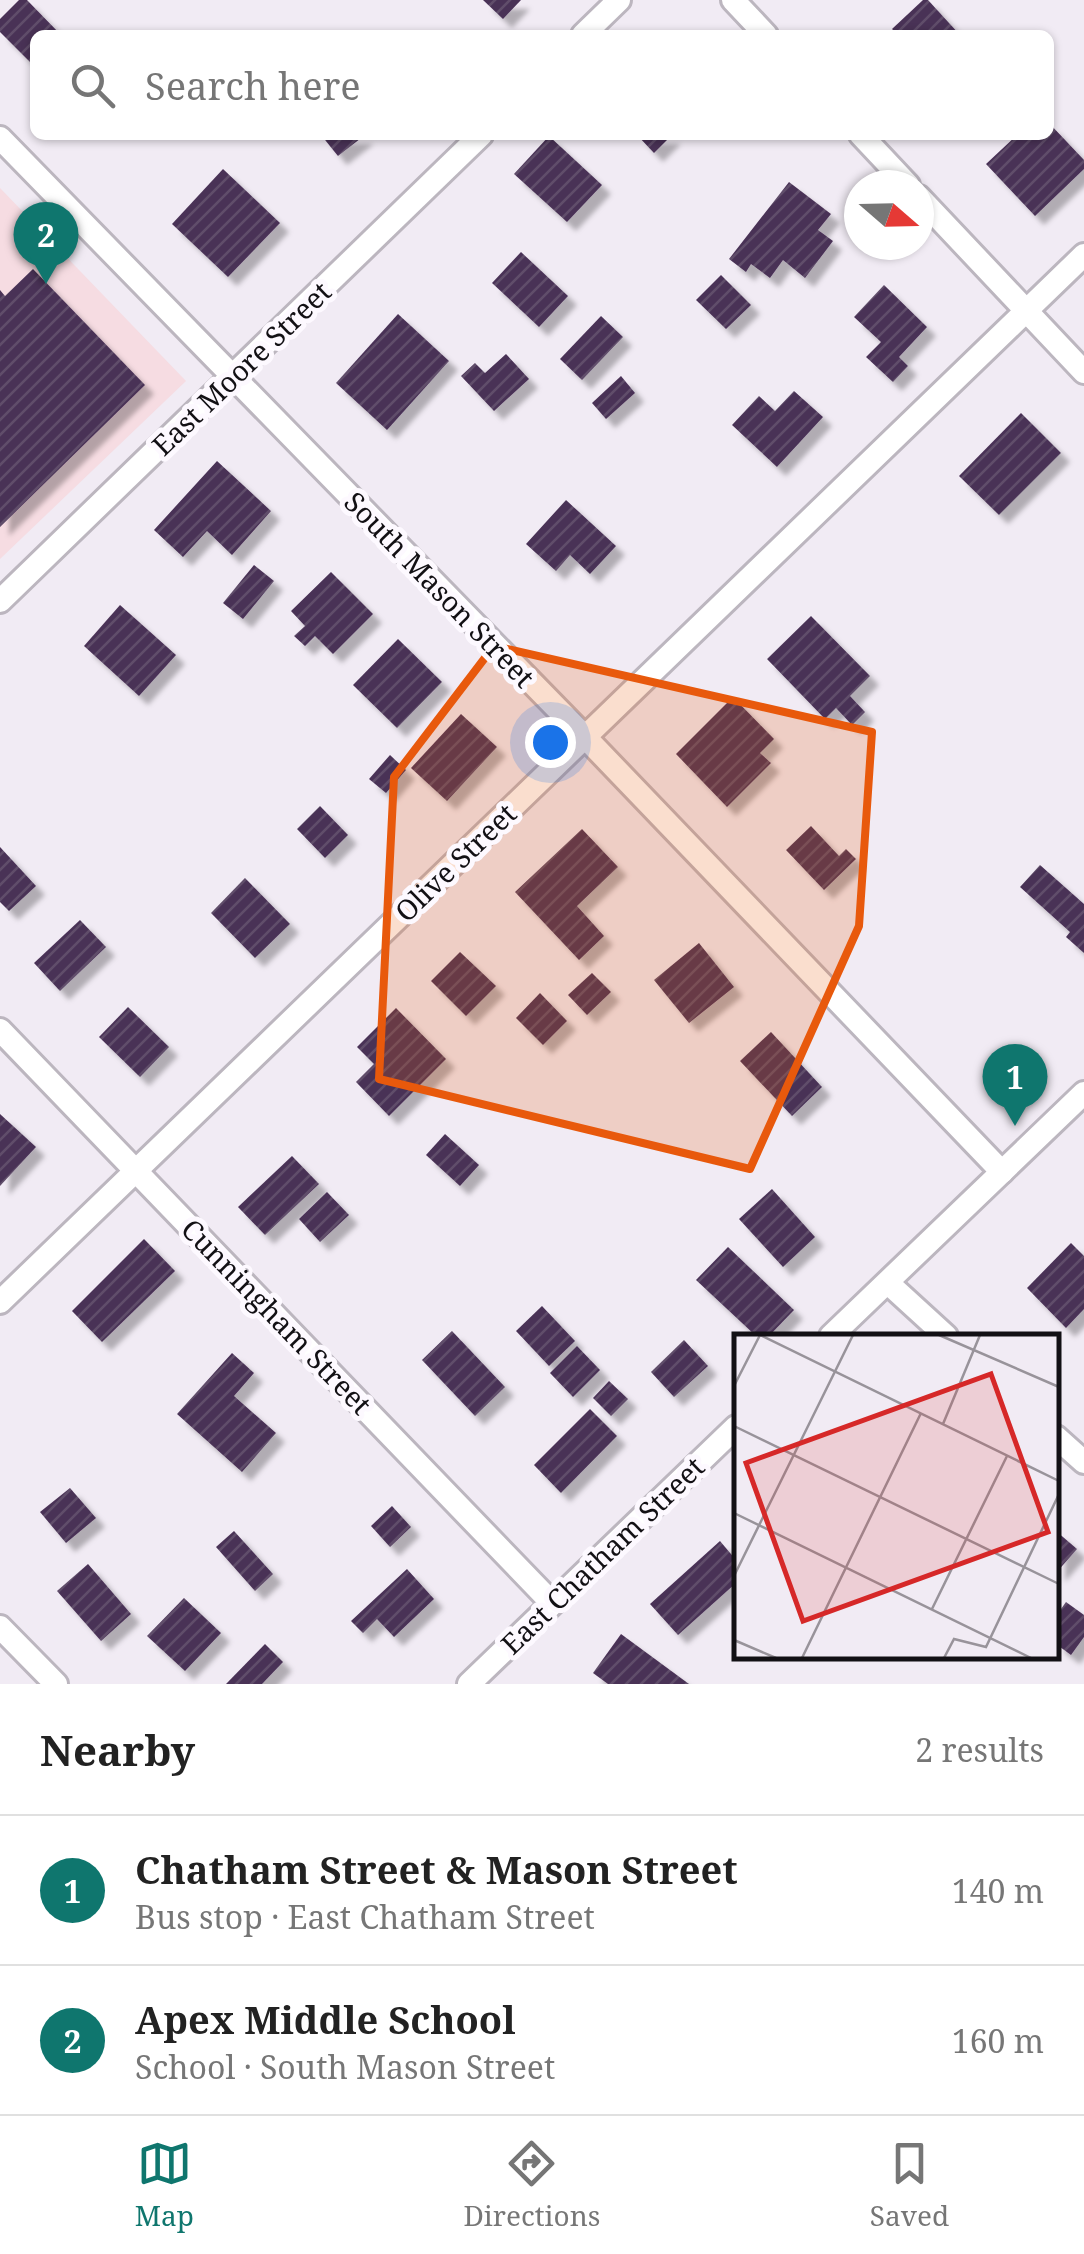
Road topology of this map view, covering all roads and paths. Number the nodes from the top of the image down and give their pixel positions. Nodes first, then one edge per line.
1 (619, 0) edge
2 (733, 0) edge
3 (588, 30) edge
4 (761, 30) edge
5 (0, 138) edge
6 (475, 140) edge
7 (865, 140) edge
8 (894, 170) edge
9 (934, 213) edge
10 (1084, 254) edge
11 (1026, 310) junction
12 (1084, 372) edge
13 (233, 377) junction
14 (0, 601) edge
15 (585, 737) junction
16 (0, 1030) edge
17 (1084, 1094) edge
18 (136, 1168) junction
19 (1002, 1172) junction
20 (888, 1283) junction
21 (0, 1302) edge
22 (833, 1334) edge
23 (944, 1334) edge
24 (734, 1429) edge
25 (1059, 1440) edge
26 (1084, 1462) edge
27 (552, 1603) junction
28 (0, 1627) edge
29 (56, 1684) edge
30 (468, 1684) edge

1 - 3 street
2 - 4 street
5 - 13 street, South Mason Street
6 - 13 street, East Moore Street
7 - 8 street
9 - 11 street
10 - 11 street, Olive Street
11 - 12 street
11 - 15 street, Olive Street
13 - 14 street, East Moore Street
13 - 15 street, South Mason Street
15 - 18 street, Olive Street
15 - 19 street, South Mason Street
16 - 18 street, Cunningham Street
17 - 19 street
18 - 21 street, Olive Street
18 - 27 street, Cunningham Street
19 - 20 street
20 - 22 street
20 - 23 street
24 - 27 street, East Chatham Street
25 - 26 street
27 - 30 street, East Chatham Street
28 - 29 street

